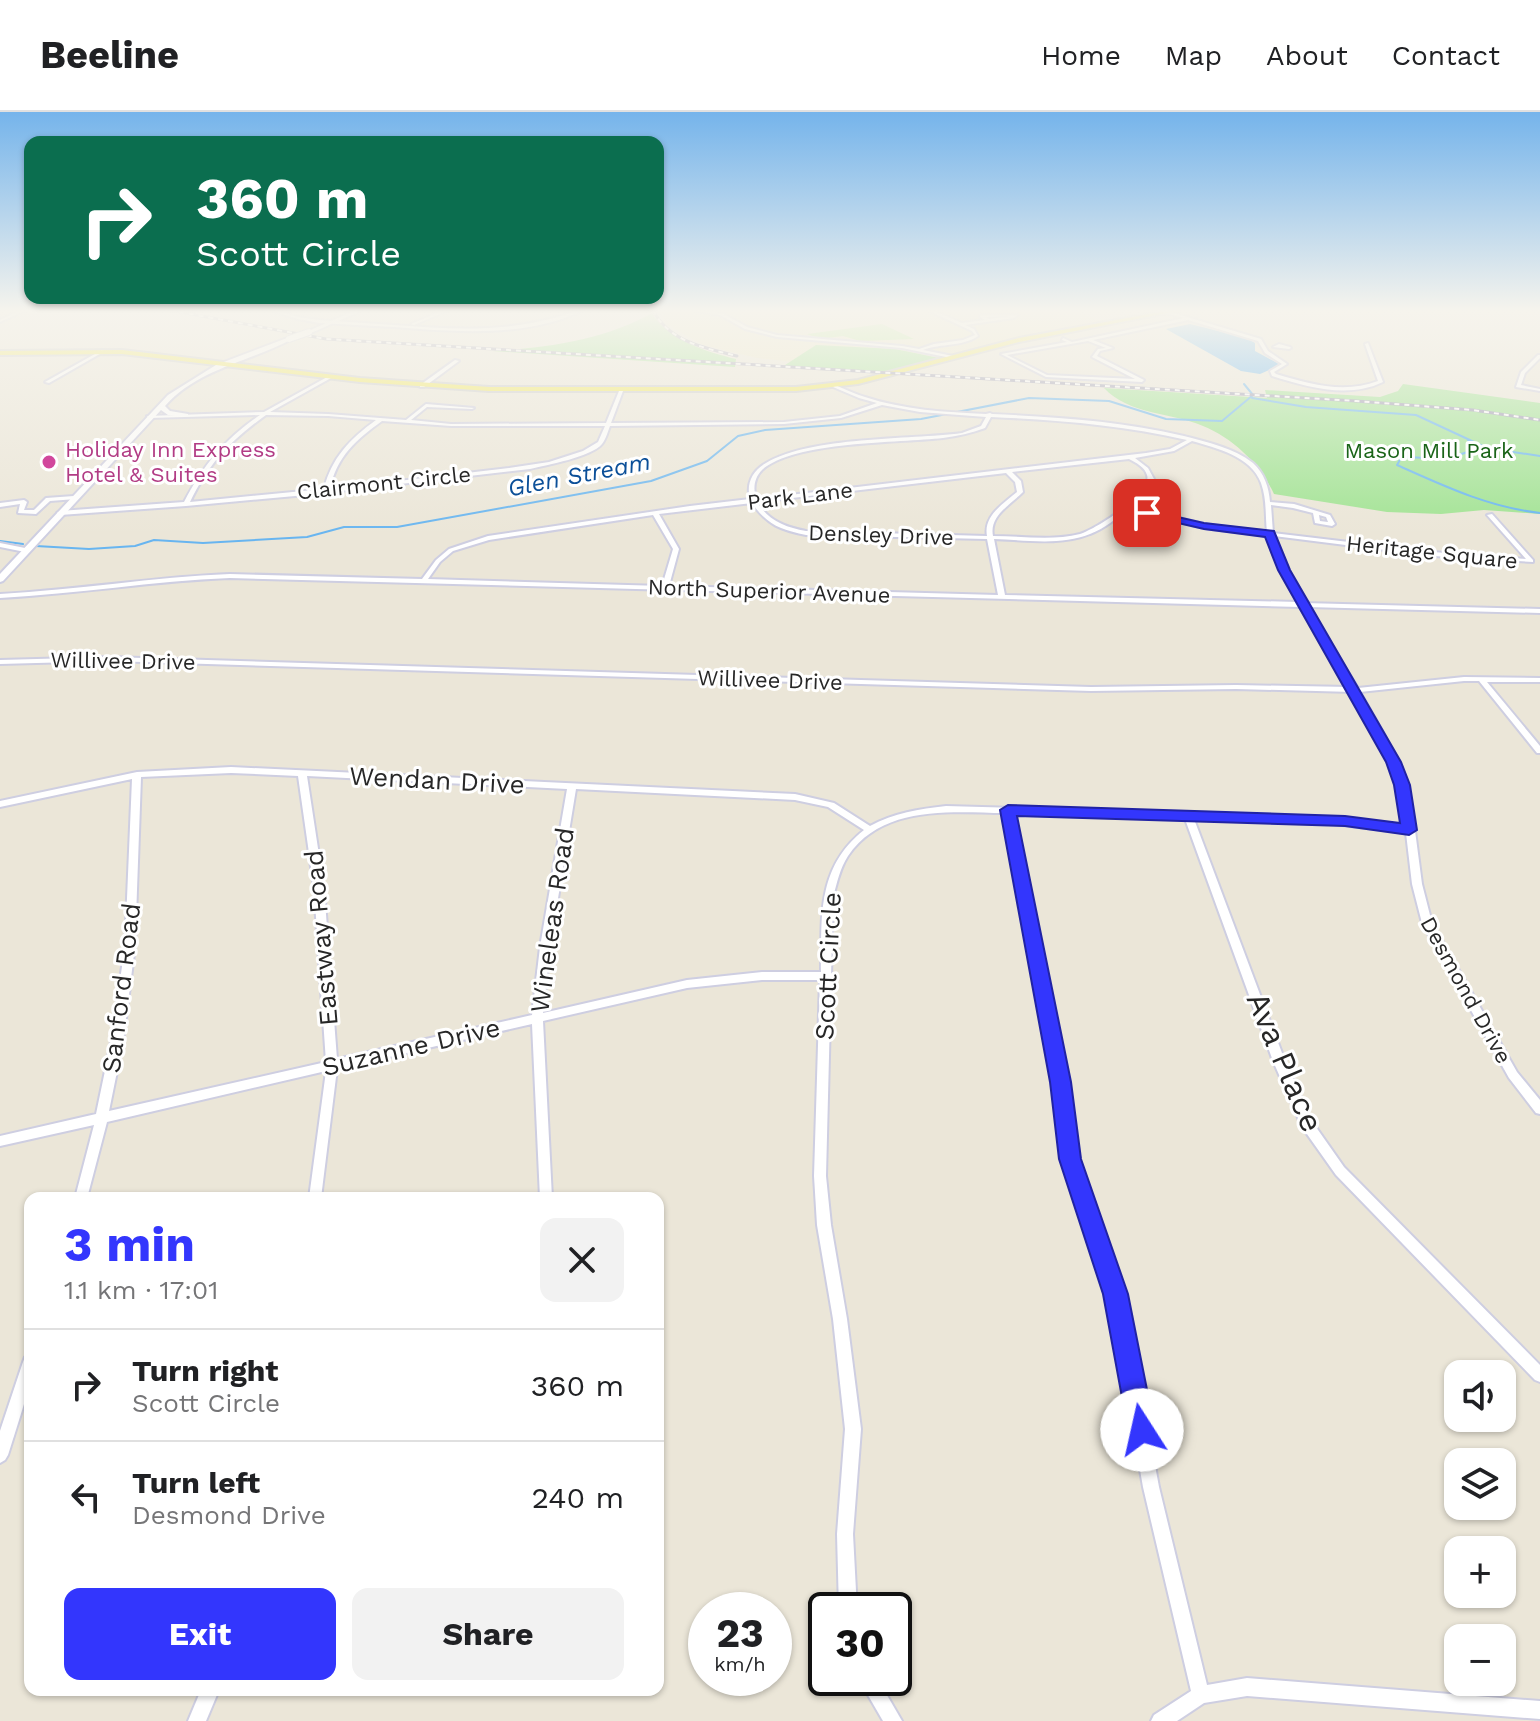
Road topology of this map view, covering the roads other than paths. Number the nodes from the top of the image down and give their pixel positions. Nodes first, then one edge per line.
1 (186, 385) edge
2 (310, 385) edge
3 (313, 385) edge
4 (413, 385) edge
5 (839, 385) edge
6 (1313, 385) edge
7 (1369, 385) edge
8 (1518, 385) edge
9 (422, 386) joint
10 (835, 386) junction
11 (307, 388) junction
12 (1540, 390) edge
13 (621, 391) junction
14 (880, 404) junction
15 (160, 405) junction
16 (472, 408) dead end
17 (261, 413) junction
18 (990, 414) junction
19 (186, 415) junction
20 (149, 417) junction
21 (380, 420) junction
22 (406, 422) junction
23 (610, 423) junction
24 (1190, 440) junction
25 (1130, 457) junction
26 (1007, 471) junction
27 (58, 490) dead end
28 (327, 490) junction
29 (74, 498) junction
30 (47, 500) junction
31 (755, 501) junction
32 (1266, 503) junction
33 (186, 504) junction
34 (0, 505) edge
35 (1126, 507) junction
36 (60, 513) junction
37 (655, 513) junction
38 (1316, 513) dead end
39 (1490, 515) dead end
40 (1270, 534) junction
41 (989, 539) junction
42 (0, 545) edge
43 (25, 550) junction
44 (0, 579) edge
45 (424, 581) junction
46 (665, 588) junction
47 (0, 596) edge
48 (1002, 597) junction
49 (1304, 605) junction
50 (1540, 611) edge
51 (0, 662) edge
52 (1481, 679) junction
53 (1540, 680) edge
54 (1354, 690) junction
55 (1540, 751) edge
56 (302, 773) junction
57 (137, 775) junction
58 (572, 786) junction
59 (0, 804) edge
60 (1008, 810) junction
61 (1188, 816) junction
62 (869, 829) junction
63 (1409, 830) junction
64 (826, 976) junction
65 (537, 1019) junction
66 (332, 1066) junction
67 (1540, 1109) edge
68 (103, 1117) junction
69 (0, 1141) edge
70 (83, 1192) edge
71 (316, 1192) edge
72 (546, 1192) edge
73 (1540, 1375) edge
74 (24, 1381) edge
75 (0, 1455) edge
76 (847, 1592) edge
77 (1201, 1695) junction
78 (207, 1696) edge
79 (878, 1696) edge
80 (1540, 1710) edge
81 (197, 1721) edge
82 (893, 1721) edge
83 (1160, 1721) edge

1 - 15 main road
2 - 11 main road
3 - 11 street
4 - 9 main road
5 - 10 main road
6 - 7 street
8 - 12 street
9 - 13 main road
10 - 13 main road
10 - 14 street, Desmond Drive
11 - 17 street
13 - 23 street, Clairmont Circle
14 - 18 street, Desmond Drive
14 - 23 street
15 - 19 main road
15 - 20 main road
16 - 22 street
17 - 19 street
17 - 21 street
17 - 33 street
18 - 24 street, Desmond Drive
18 - 31 street
19 - 20 street
20 - 29 main road
21 - 22 street
21 - 28 street
22 - 23 street
23 - 28 street, Clairmont Circle
24 - 25 street, Park Lane
24 - 32 street, Desmond Drive
25 - 26 street, Park Lane
25 - 35 street, Densley Drive
26 - 31 street, Park Lane
26 - 41 street
27 - 30 street
28 - 33 street, Clairmont Circle
29 - 30 street
29 - 36 main road
30 - 34 street
31 - 37 street, Park Lane
31 - 41 street, Densley Drive
32 - 38 street
32 - 40 street, Desmond Drive
33 - 36 street, Clairmont Circle
35 - 40 street
35 - 41 street, Densley Drive
36 - 43 main road
37 - 45 street, Park Lane
37 - 46 street
39 - 40 street, Heritage Square
40 - 49 street, Desmond Drive
41 - 48 street
42 - 43 street
43 - 44 main road
45 - 46 street, North Superior Avenue
45 - 47 street, North Superior Avenue
46 - 48 street, North Superior Avenue
48 - 49 street, North Superior Avenue
49 - 50 street, North Superior Avenue
49 - 54 street, Desmond Drive
51 - 54 street, Willivee Drive
52 - 53 street, Willivee Drive
52 - 54 street, Willivee Drive
52 - 55 street
54 - 63 street, Desmond Drive
56 - 57 street, Wendan Drive
56 - 58 street, Wendan Drive
56 - 66 street, Eastway Road
57 - 59 street, Wendan Drive
57 - 68 street, Sanford Road
58 - 62 street, Wendan Drive
58 - 65 street, Wineleas Road
60 - 61 street, Scott Circle
60 - 62 street, Scott Circle
60 - 77 street
61 - 63 street, Scott Circle
61 - 73 street, Ava Place
62 - 64 street, Scott Circle
63 - 67 street, Desmond Drive
64 - 65 street, Suzanne Drive
64 - 76 street, Scott Circle
65 - 66 street, Suzanne Drive
65 - 72 street, Wineleas Road
66 - 68 street, Suzanne Drive
66 - 71 street, Eastway Road
68 - 69 street, Suzanne Drive
68 - 70 street, Sanford Road
74 - 75 street
77 - 80 street
77 - 83 street
78 - 81 street
79 - 82 street

